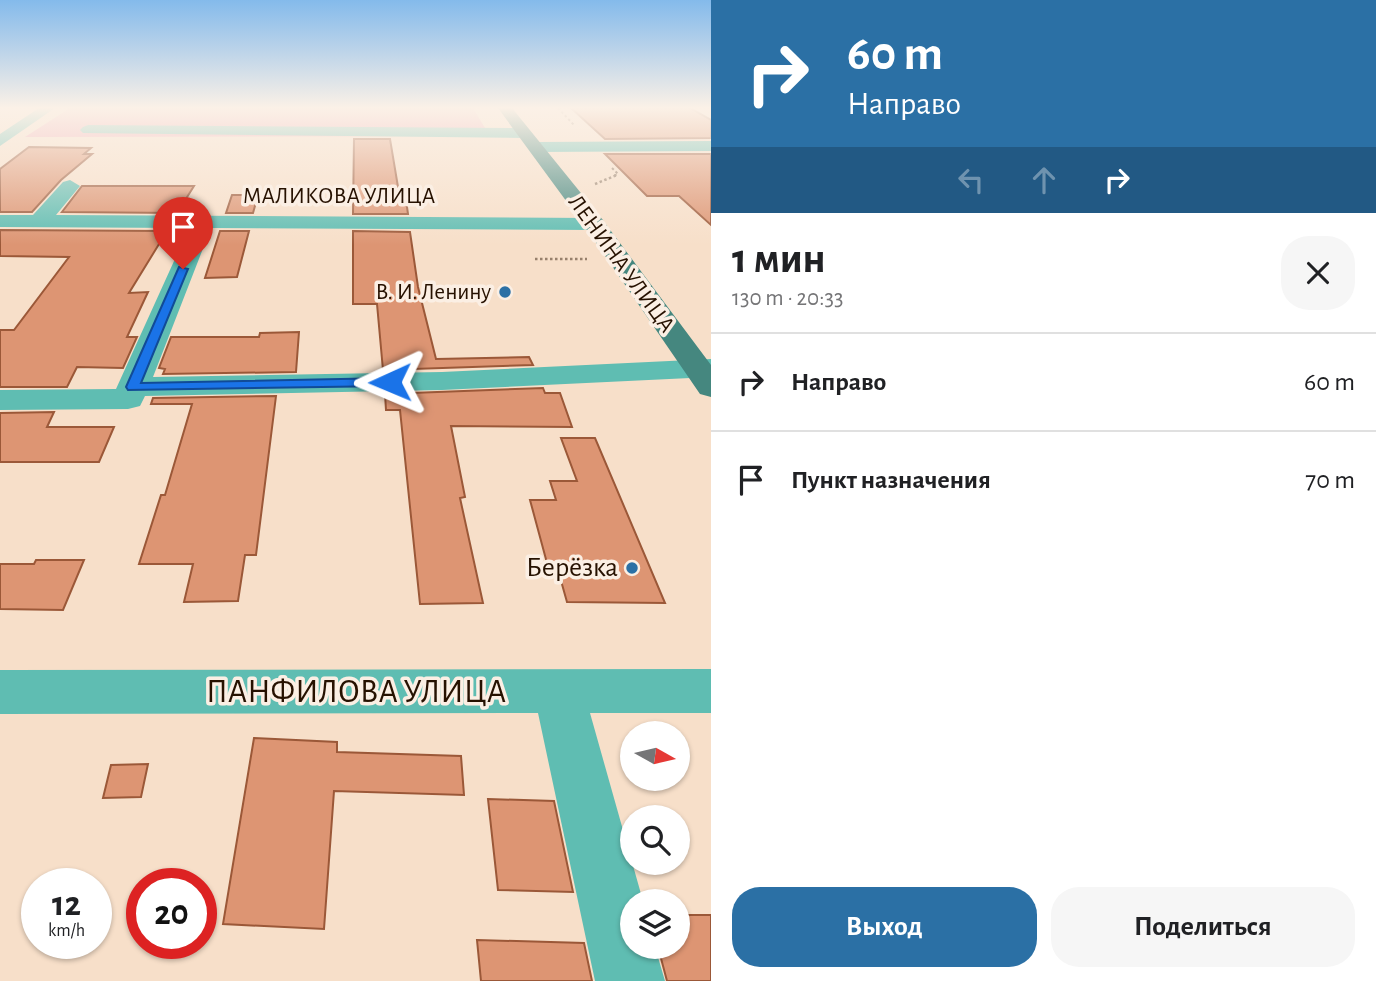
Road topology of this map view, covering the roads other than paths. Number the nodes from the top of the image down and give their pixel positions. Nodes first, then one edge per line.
1 (543, 154) edge
2 (70, 186) dead end
3 (0, 221) edge
4 (39, 221) junction
5 (203, 222) junction
6 (594, 224) junction
7 (706, 375) edge
8 (133, 387) junction
9 (0, 400) edge
10 (711, 691) edge
11 (0, 692) edge
12 (559, 692) junction
13 (630, 981) edge

1 - 6 main road, ЛЕНИНА УЛИЦА
2 - 4 street
3 - 4 street, МАЛИКОВА УЛИЦА
4 - 5 street, МАЛИКОВА УЛИЦА
5 - 6 street, МАЛИКОВА УЛИЦА
5 - 8 street
6 - 7 main road, ЛЕНИНА УЛИЦА
7 - 8 street
8 - 9 street
10 - 12 street, ПАНФИЛОВА УЛИЦА
11 - 12 street, ПАНФИЛОВА УЛИЦА
12 - 13 street

